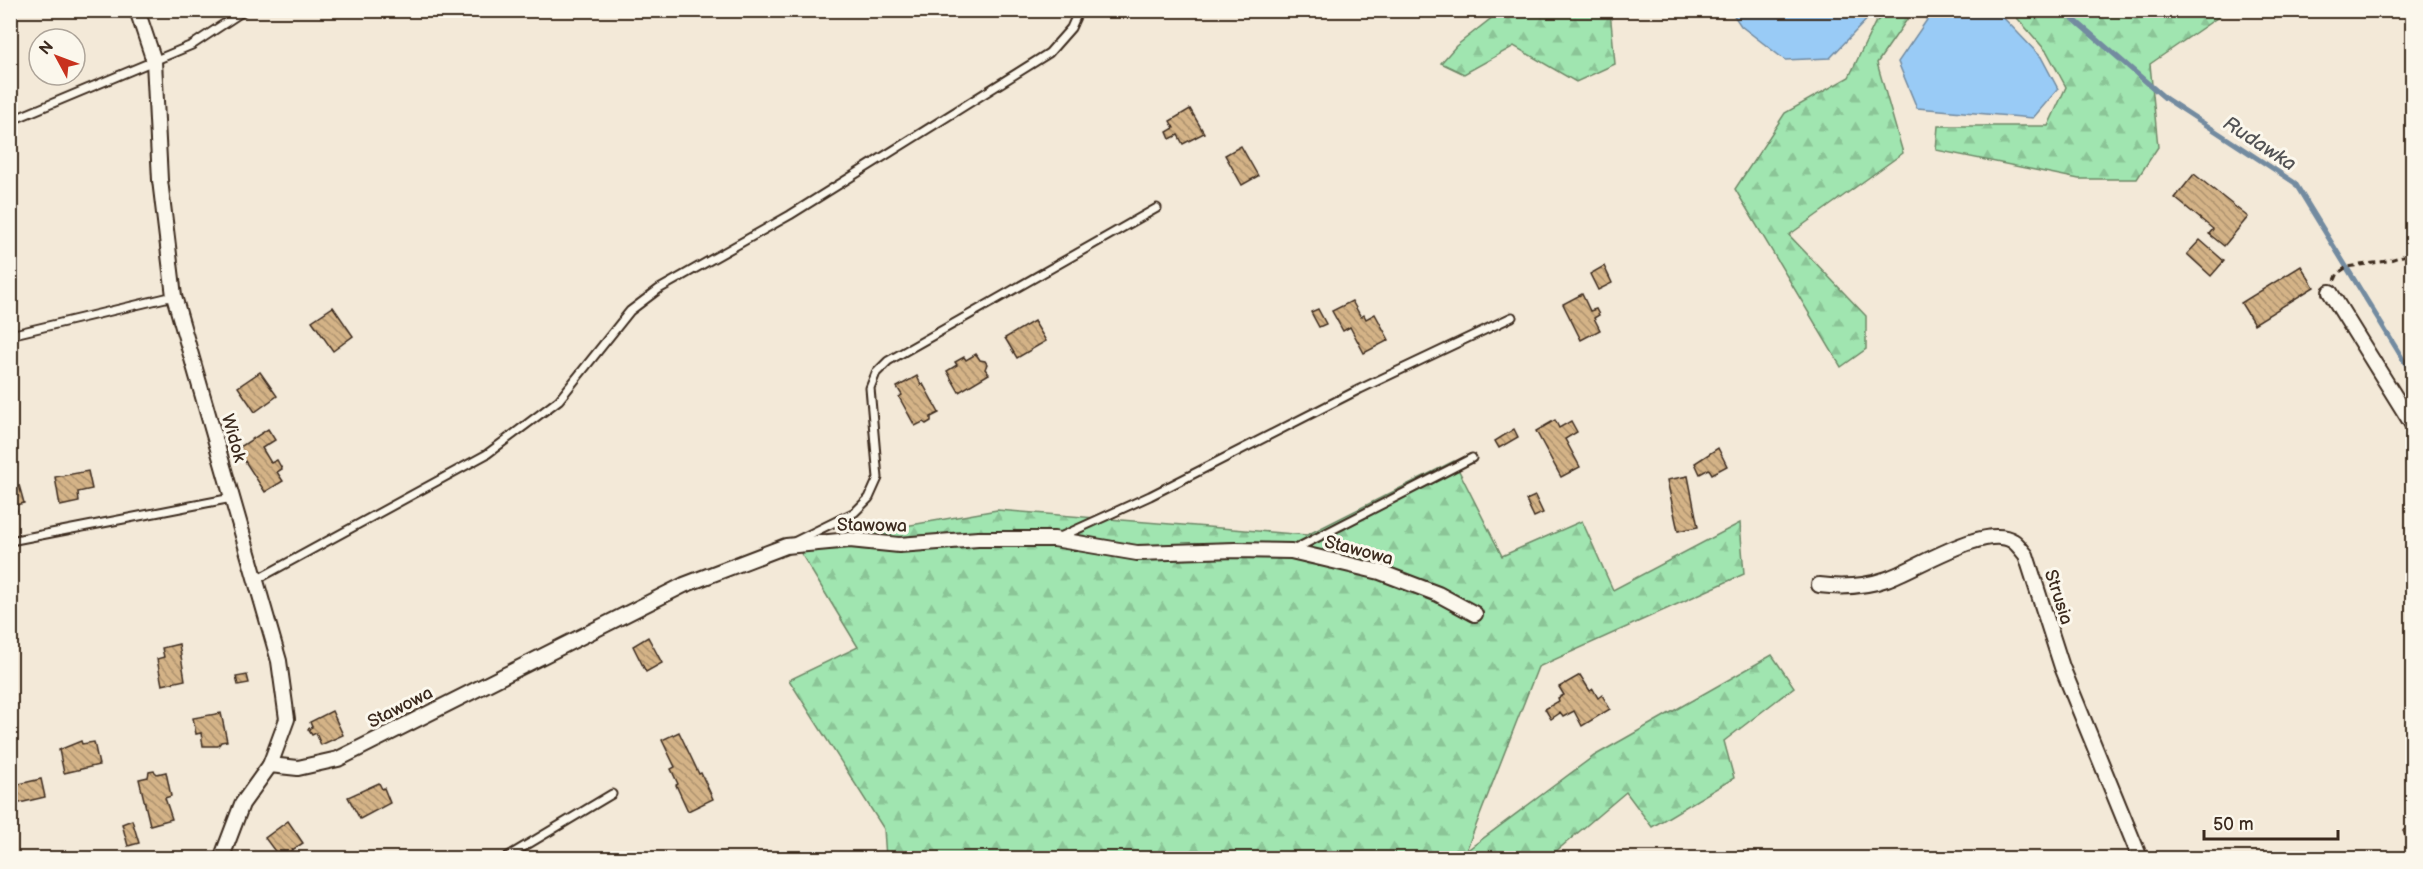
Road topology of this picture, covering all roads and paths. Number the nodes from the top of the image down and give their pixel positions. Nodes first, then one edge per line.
1 (138, 10) edge
2 (245, 10) edge
3 (1079, 10) edge
4 (154, 61) junction
5 (10, 121) edge
6 (1157, 208) dead end
7 (2412, 253) edge
8 (2330, 292) joint
9 (174, 296) junction
10 (1512, 317) dead end
11 (10, 335) edge
12 (2412, 424) edge
13 (1472, 458) dead end
14 (232, 498) junction
15 (1054, 539) junction
16 (10, 541) edge
17 (786, 546) junction
18 (1291, 551) junction
19 (256, 580) junction
20 (1819, 585) dead end
21 (1475, 614) dead end
22 (270, 765) junction
23 (612, 794) dead end
24 (220, 857) edge
25 (505, 858) edge
26 (2140, 858) edge

1 - 4 street, Widok
2 - 4 lane
3 - 19 lane
4 - 5 lane
4 - 9 street, Widok
6 - 17 lane
7 - 8 path
8 - 12 street
9 - 11 lane
9 - 14 street, Widok
10 - 15 lane
13 - 18 lane
14 - 16 lane
14 - 19 street, Widok
15 - 17 street, Stawowa
15 - 18 street, Stawowa
17 - 22 street, Stawowa
18 - 21 street, Stawowa
19 - 22 street, Widok
20 - 26 street, Strusia
22 - 24 street, Widok
23 - 25 lane

